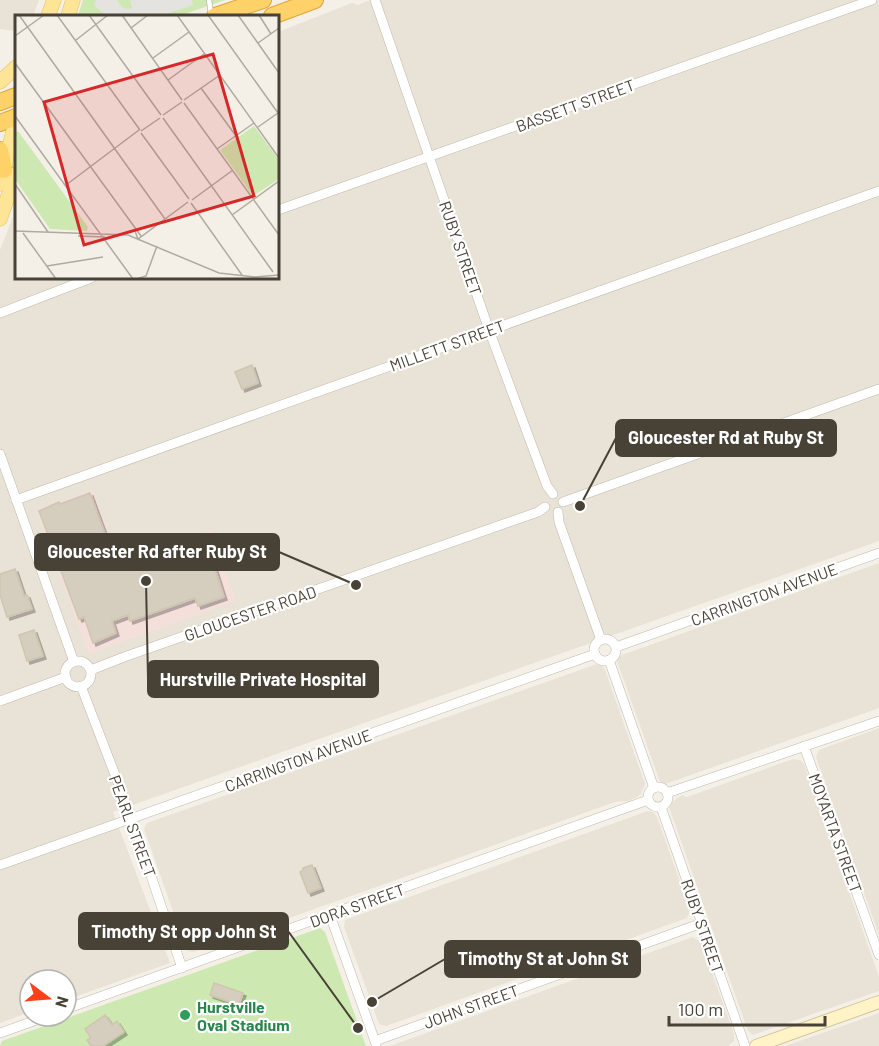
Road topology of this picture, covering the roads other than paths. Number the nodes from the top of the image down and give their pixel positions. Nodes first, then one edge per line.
1 (54, 0) edge
2 (74, 0) edge
3 (209, 0) edge
4 (263, 0) edge
5 (315, 0) edge
6 (375, 0) edge
7 (872, 0) edge
8 (48, 15) edge
9 (68, 15) edge
10 (214, 15) edge
11 (216, 15) edge
12 (275, 15) edge
13 (15, 68) edge
14 (0, 82) edge
15 (15, 96) edge
16 (0, 102) edge
17 (15, 118) edge
18 (0, 123) edge
19 (15, 124) edge
20 (0, 150) edge
21 (430, 157) junction
22 (7, 176) edge
23 (879, 191) edge
24 (279, 210) edge
25 (0, 219) edge
26 (88, 279) edge
27 (3, 310) edge
28 (489, 330) junction
29 (879, 389) edge
30 (0, 454) edge
31 (553, 494) junction
32 (16, 500) junction
33 (563, 502) junction
34 (545, 507) junction
35 (558, 512) junction
36 (879, 553) edge
37 (602, 640) junction
38 (616, 647) junction
39 (595, 654) junction
40 (609, 660) junction
41 (74, 662) junction
42 (91, 670) junction
43 (66, 677) junction
44 (81, 686) junction
45 (0, 700) edge
46 (879, 721) edge
47 (804, 746) junction
48 (654, 788) junction
49 (667, 793) junction
50 (648, 800) junction
51 (661, 807) junction
52 (132, 819) junction
53 (0, 865) edge
54 (330, 915) junction
55 (702, 923) junction
56 (879, 955) edge
57 (182, 968) junction
58 (879, 1002) edge
59 (78, 1006) edge
60 (18, 1027) edge
61 (0, 1033) edge
62 (376, 1043) edge
63 (746, 1046) edge
64 (756, 1046) edge

1 - 8 main road
2 - 9 main road
3 - 10 lane
4 - 11 highway
5 - 12 highway
6 - 21 street, RUBY STREET
7 - 21 street, BASSETT STREET
13 - 14 main road
15 - 16 highway
17 - 18 highway
19 - 22 main road
20 - 22 highway
21 - 24 street, BASSETT STREET
21 - 28 street, RUBY STREET
22 - 25 main road
23 - 28 street, MILLETT STREET
26 - 27 street
28 - 31 street, RUBY STREET
28 - 32 street, MILLETT STREET
29 - 33 street
30 - 32 street
31 - 33 street
31 - 34 street
32 - 41 street
33 - 35 street
34 - 35 street
34 - 42 street, GLOUCESTER ROAD
35 - 37 street
36 - 38 street, CARRINGTON AVENUE
37 - 38 street
37 - 39 street
38 - 40 street
39 - 40 street
39 - 52 street, CARRINGTON AVENUE
40 - 48 street
41 - 42 street
41 - 43 street
42 - 44 street
43 - 44 street
43 - 45 street
44 - 52 street, PEARL STREET
46 - 47 street
47 - 49 street
47 - 56 street, MOYARTA STREET
48 - 49 street
48 - 50 street
49 - 51 street
50 - 51 street
50 - 54 street, DORA STREET
51 - 55 street, RUBY STREET
52 - 53 street, CARRINGTON AVENUE
52 - 57 street, PEARL STREET
54 - 57 street, DORA STREET
54 - 62 street
55 - 62 street, JOHN STREET
55 - 63 street, RUBY STREET
57 - 59 street, DORA STREET
58 - 64 street
60 - 61 street

